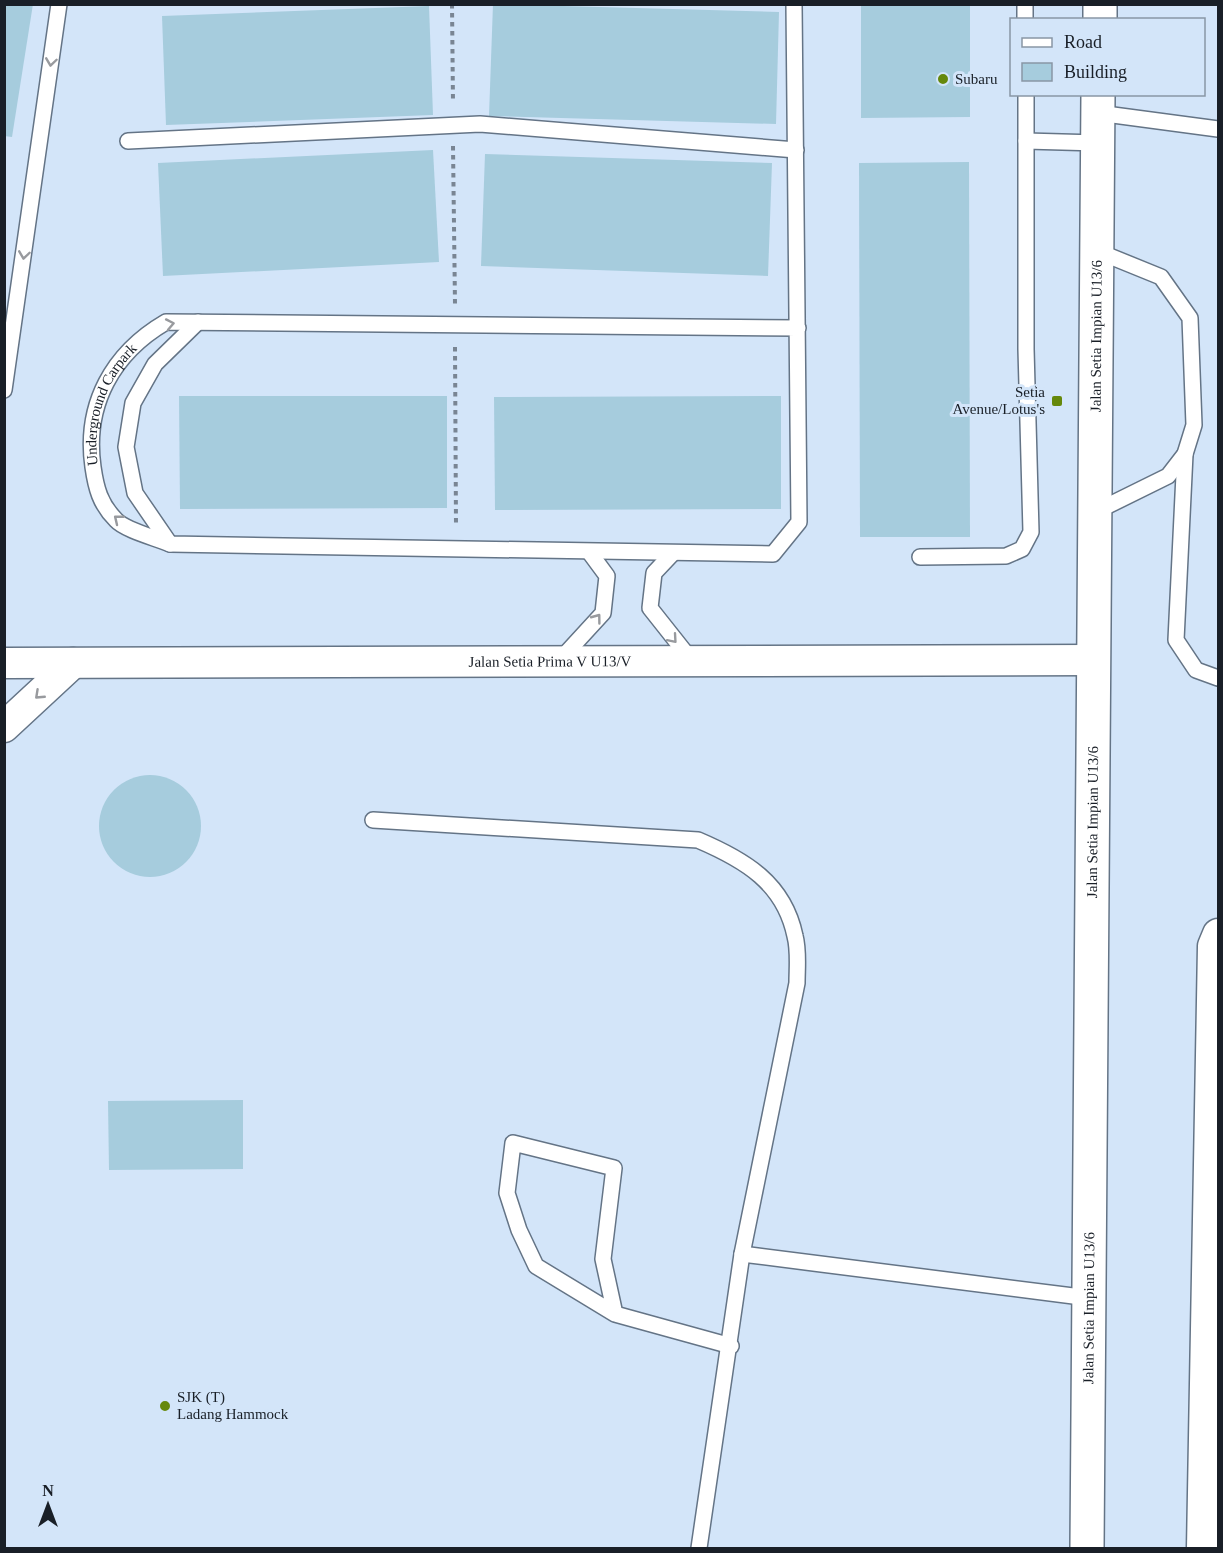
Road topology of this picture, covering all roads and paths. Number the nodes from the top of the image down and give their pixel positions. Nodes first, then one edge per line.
1 (60, 4) edge
2 (452, 4) edge
3 (784, 4) edge
4 (795, 5) edge
5 (1026, 96) edge
6 (1098, 117) edge
7 (453, 126) junction
8 (1218, 129) edge
9 (128, 141) dead end
10 (1026, 141) junction
11 (796, 150) junction
12 (1097, 251) junction
13 (198, 322) junction
14 (455, 324) junction
15 (798, 328) junction
16 (4, 390) edge
17 (1185, 454) junction
18 (1095, 512) junction
19 (170, 544) junction
20 (456, 550) junction
21 (590, 553) junction
22 (672, 554) junction
23 (920, 557) dead end
24 (1094, 660) junction
25 (692, 661) junction
26 (558, 662) junction
27 (4, 663) edge
28 (73, 663) junction
29 (1218, 678) edge
30 (4, 727) edge
31 (373, 820) dead end
32 (1218, 934) edge
33 (1213, 1228) edge
34 (742, 1254) junction
35 (1089, 1298) junction
36 (615, 1314) junction
37 (731, 1346) junction
38 (1211, 1509) edge
39 (699, 1548) edge
40 (1087, 1548) edge
41 (1202, 1548) edge

1 -> 16 lane
2 - 7 path
3 - 4 lane
4 - 11 lane
5 - 10 lane
6 - 8 lane
6 - 10 lane
6 - 12 street, Jalan Setia Impian U13/6
7 - 9 lane
7 - 11 lane
7 - 14 path
10 - 23 lane
11 - 15 lane
12 - 17 lane
12 - 18 street, Jalan Setia Impian U13/6
13 - 14 lane
13 - 19 lane
19 -> 13 lane, Underground Carpark
14 - 15 lane
14 - 20 path
15 - 22 lane
17 - 18 lane
17 - 29 lane
18 - 24 street, Jalan Setia Impian U13/6
19 - 20 lane
20 - 21 lane
21 - 22 lane
26 -> 21 lane
22 -> 25 lane
24 - 25 street, Jalan Setia Prima V U13/V
24 - 35 street, Jalan Setia Impian U13/6
25 - 26 street, Jalan Setia Prima V U13/V
26 - 28 street, Jalan Setia Prima V U13/V
27 - 28 street, Jalan Setia Prima V U13/V
28 -> 30 street
31 - 34 lane
32 - 33 street
33 - 38 street
34 - 35 lane
34 - 37 lane
35 - 40 street, Jalan Setia Impian U13/6
36 - 36 lane
36 - 37 lane
37 - 39 lane
38 - 41 street

